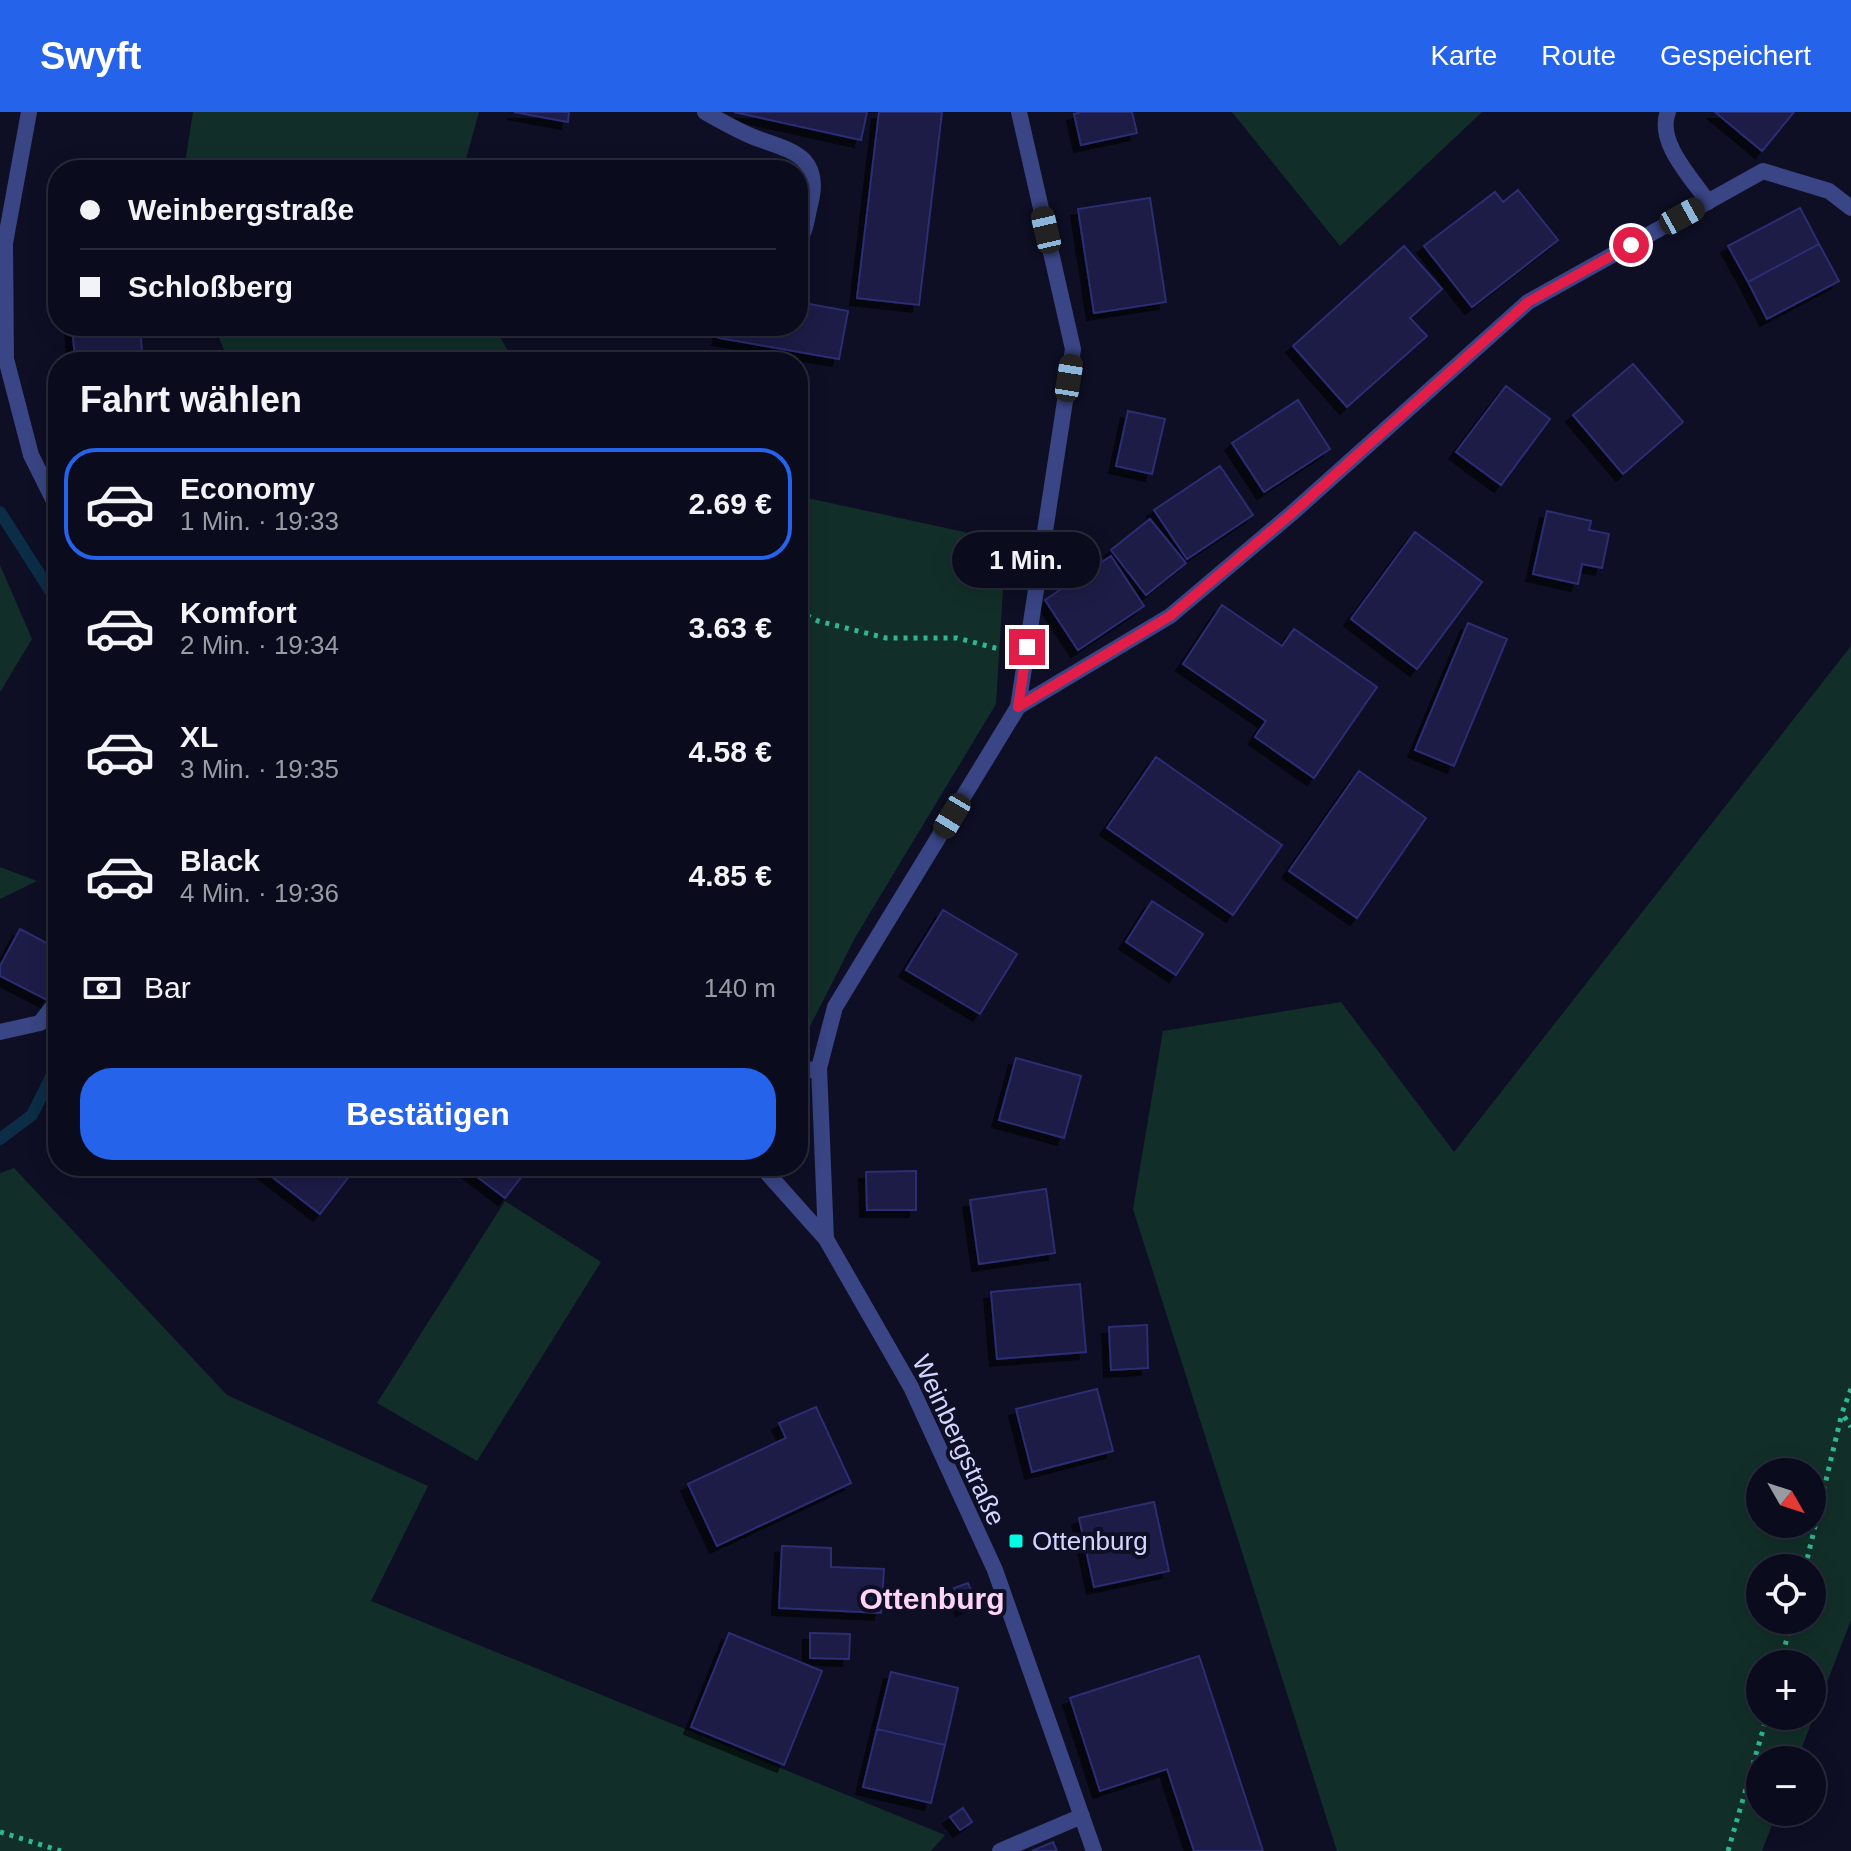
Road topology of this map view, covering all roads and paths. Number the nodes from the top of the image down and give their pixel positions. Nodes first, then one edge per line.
1 (29, 112) edge
2 (705, 112) edge
3 (1019, 112) edge
4 (1668, 112) edge
5 (803, 160) edge
6 (808, 167) edge
7 (1708, 202) junction
8 (1851, 208) edge
9 (808, 215) edge
10 (48, 489) edge
11 (808, 616) edge
12 (1006, 650) dead end
13 (1018, 707) junction
14 (48, 1013) edge
15 (0, 1032) edge
16 (819, 1068) junction
17 (808, 1071) edge
18 (770, 1176) edge
19 (826, 1239) junction
20 (1851, 1389) edge
21 (1842, 1413) junction
22 (1851, 1427) edge
23 (1808, 1554) edge
24 (1763, 1730) edge
25 (1082, 1816) junction
26 (0, 1832) edge
27 (61, 1851) edge
28 (1000, 1851) edge
29 (1094, 1851) edge
30 (1728, 1851) edge

1 - 10 street
2 - 5 street
3 - 13 street
4 - 7 street
6 - 9 street
7 - 8 street, Weinbergstraße
7 - 13 street, Weinbergstraße
11 - 12 path
13 - 16 street, Weinbergstraße
14 - 15 street
16 - 17 street
16 - 19 street, Weinbergstraße
18 - 19 street, Weinbergstraße
19 - 25 street, Weinbergstraße
20 - 21 path
21 - 22 path
21 - 23 path
24 - 30 path
25 - 28 street
25 - 29 street, Weinbergstraße
26 - 27 path

